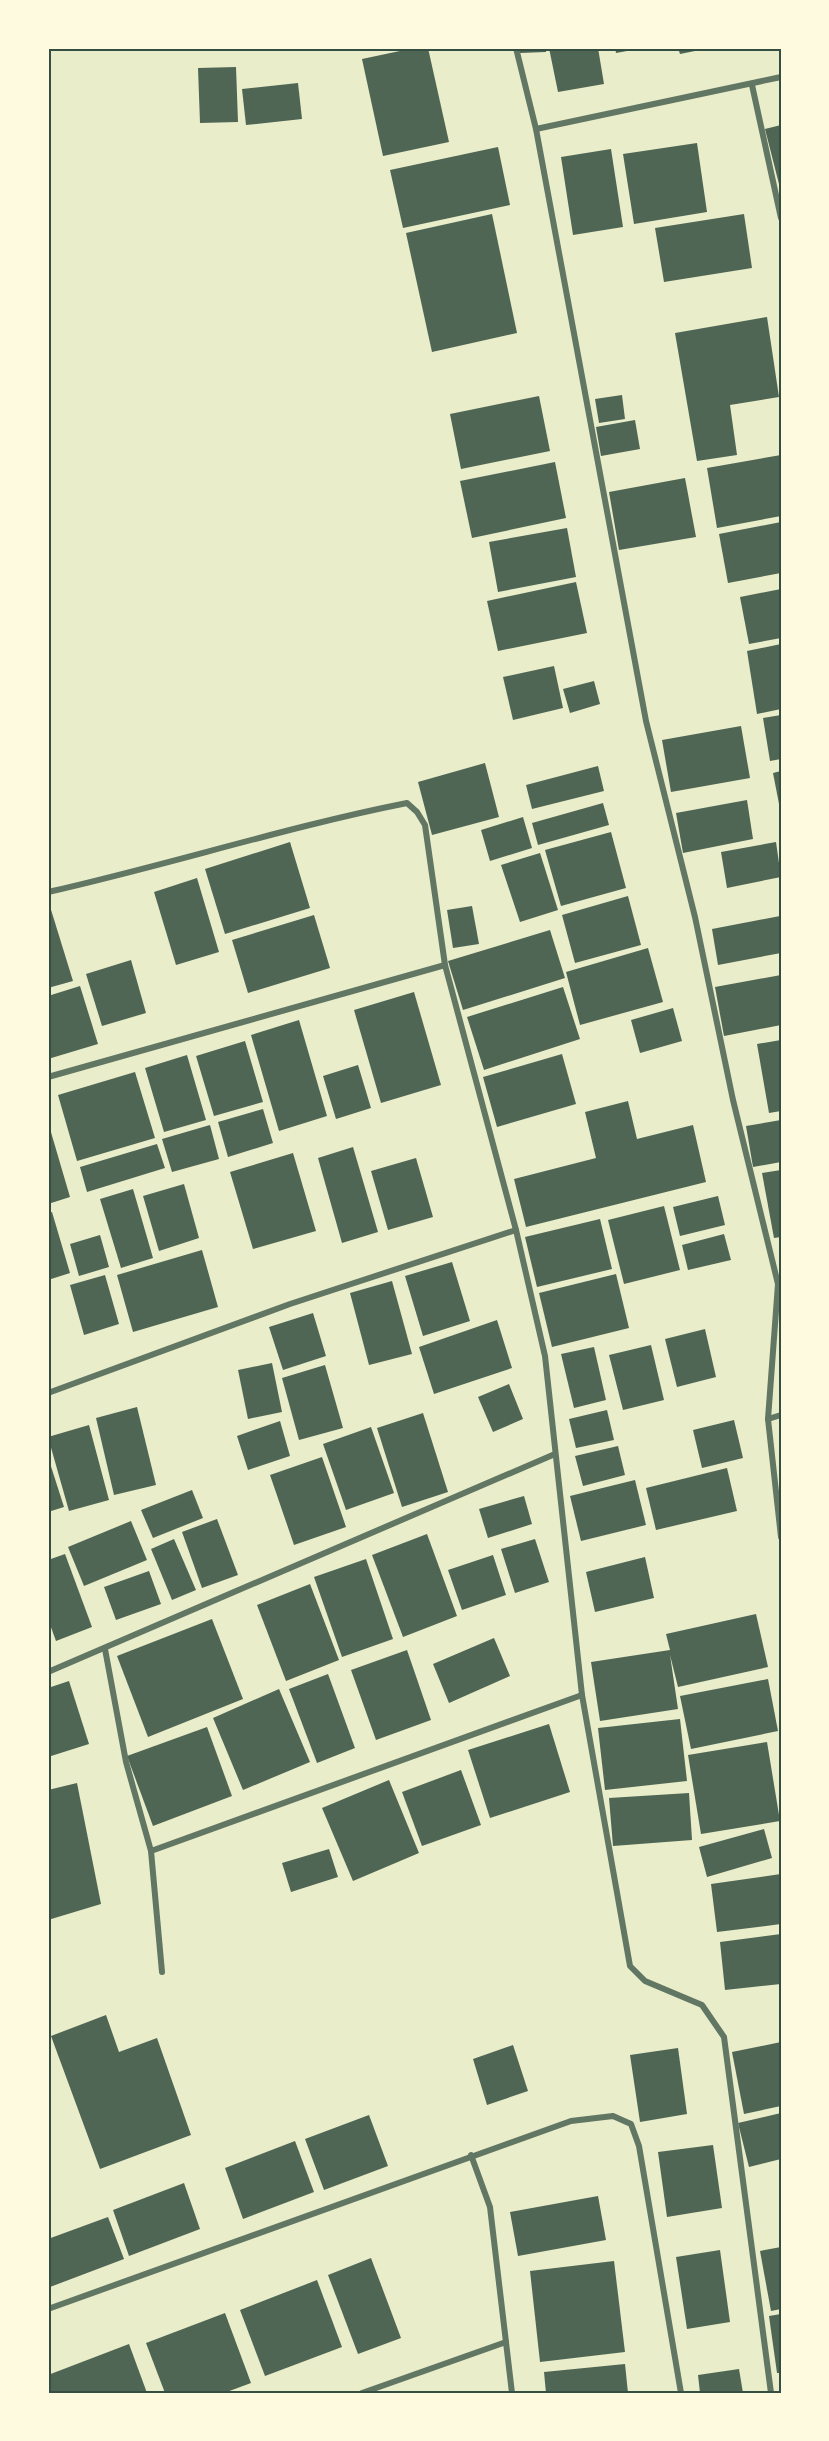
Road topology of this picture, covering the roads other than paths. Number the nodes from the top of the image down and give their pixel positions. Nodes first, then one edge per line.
1 (516, 48) edge
2 (781, 77) edge
3 (752, 85) junction
4 (536, 129) junction
5 (781, 218) edge
6 (48, 892) edge
7 (445, 965) junction
8 (48, 1077) edge
9 (516, 1230) junction
10 (780, 1283) edge
11 (48, 1393) edge
12 (781, 1414) edge
13 (768, 1419) junction
14 (555, 1454) junction
15 (781, 1538) edge
16 (105, 1649) junction
17 (48, 1672) edge
18 (582, 1695) junction
19 (151, 1851) junction
20 (162, 1972) dead end
21 (471, 2155) junction
22 (48, 2310) edge
23 (506, 2342) junction
24 (362, 2393) edge
25 (512, 2393) edge
26 (681, 2393) edge
27 (771, 2393) edge

1 - 4 street
2 - 3 street
3 - 4 street
3 - 5 street
4 - 10 street
6 - 7 street
7 - 8 street
7 - 9 street
9 - 11 street
9 - 14 street
10 - 13 street
12 - 13 street
13 - 15 street
14 - 16 street
14 - 18 street
16 - 17 street
16 - 19 street
18 - 19 street
18 - 27 street
19 - 20 street
21 - 22 street
21 - 23 street
21 - 26 street
23 - 24 street
23 - 25 street

